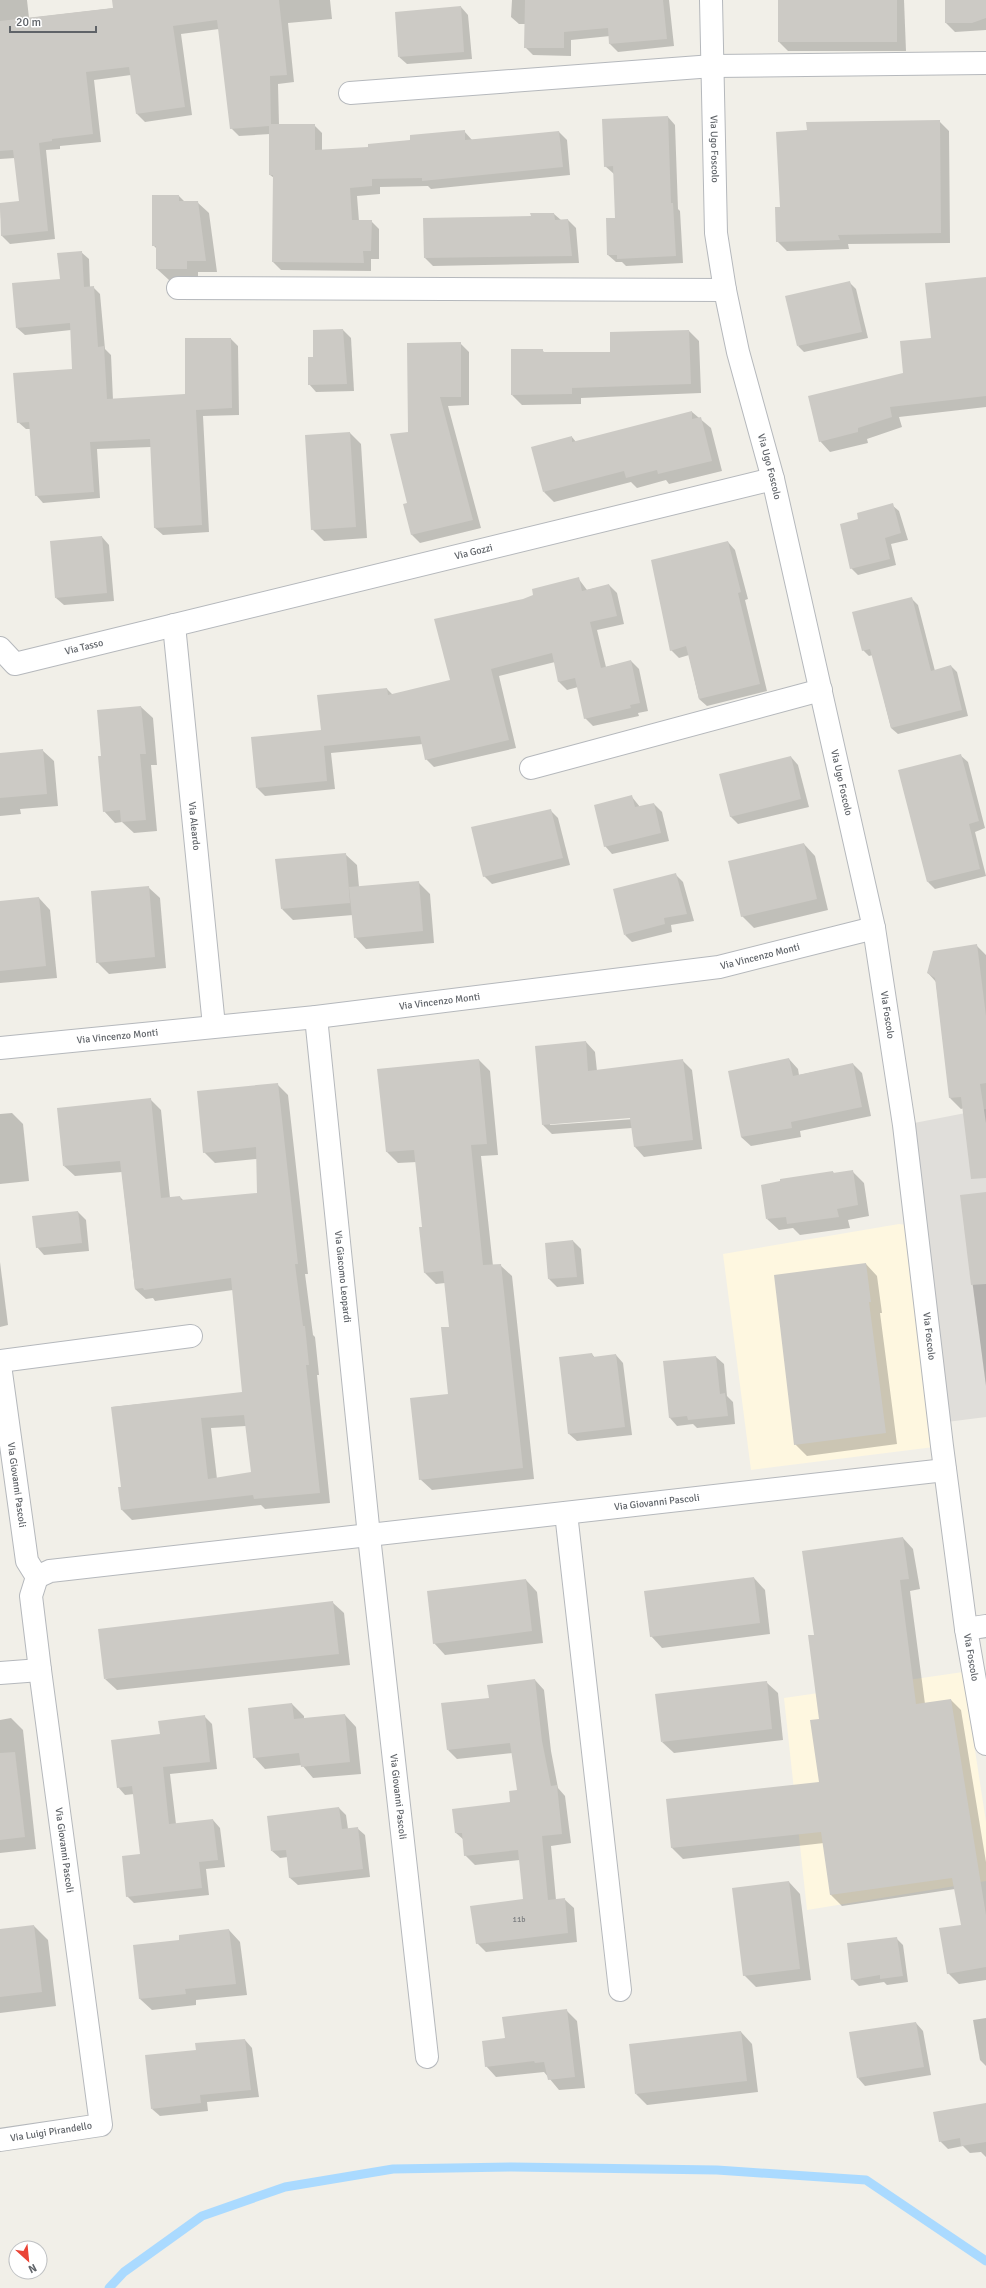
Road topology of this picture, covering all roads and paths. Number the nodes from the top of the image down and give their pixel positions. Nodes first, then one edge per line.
1 (711, 0) edge
2 (986, 63) edge
3 (713, 66) junction
4 (350, 93) dead end
5 (178, 288) dead end
6 (724, 290) junction
7 (773, 479) junction
8 (174, 625) junction
9 (0, 648) edge
10 (821, 690) junction
11 (531, 768) dead end
12 (874, 928) junction
13 (316, 1017) junction
14 (214, 1026) junction
15 (0, 1048) edge
16 (191, 1336) dead end
17 (0, 1361) edge
18 (0, 1365) edge
19 (945, 1470) junction
20 (566, 1513) junction
21 (369, 1536) junction
22 (37, 1577) junction
23 (976, 1627) edge
24 (40, 1670) junction
25 (0, 1673) edge
26 (986, 1744) edge
27 (620, 1990) dead end
28 (427, 2057) dead end
29 (101, 2125) joint
30 (0, 2140) edge

1 - 3 street, Via Ugo Foscolo
2 - 3 street
3 - 4 street
3 - 6 street, Via Ugo Foscolo
5 - 6 street
6 - 7 street, Via Ugo Foscolo
7 - 8 street, Via Gozzi
7 - 10 street, Via Ugo Foscolo
8 - 9 street, Via Tasso
8 - 14 street, Via Aleardo
10 - 11 street
10 - 12 street, Via Ugo Foscolo
12 - 13 street, Via Vincenzo Monti
12 - 19 street, Via Foscolo
13 - 14 street, Via Vincenzo Monti
13 - 21 street, Via Giacomo Leopardi
14 - 15 street, Via Vincenzo Monti
16 - 17 street
18 - 22 street, Via Giovanni Pascoli
19 - 20 street, Via Giovanni Pascoli
19 - 23 street, Via Foscolo
20 - 21 street, Via Giovanni Pascoli
20 - 27 street
21 - 22 street, Via Giovanni Pascoli
21 - 28 street, Via Giovanni Pascoli
22 - 24 street, Via Giovanni Pascoli
23 - 26 street, Via Foscolo
24 - 25 street
24 - 29 street, Via Giovanni Pascoli
29 - 30 street, Via Luigi Pirandello

